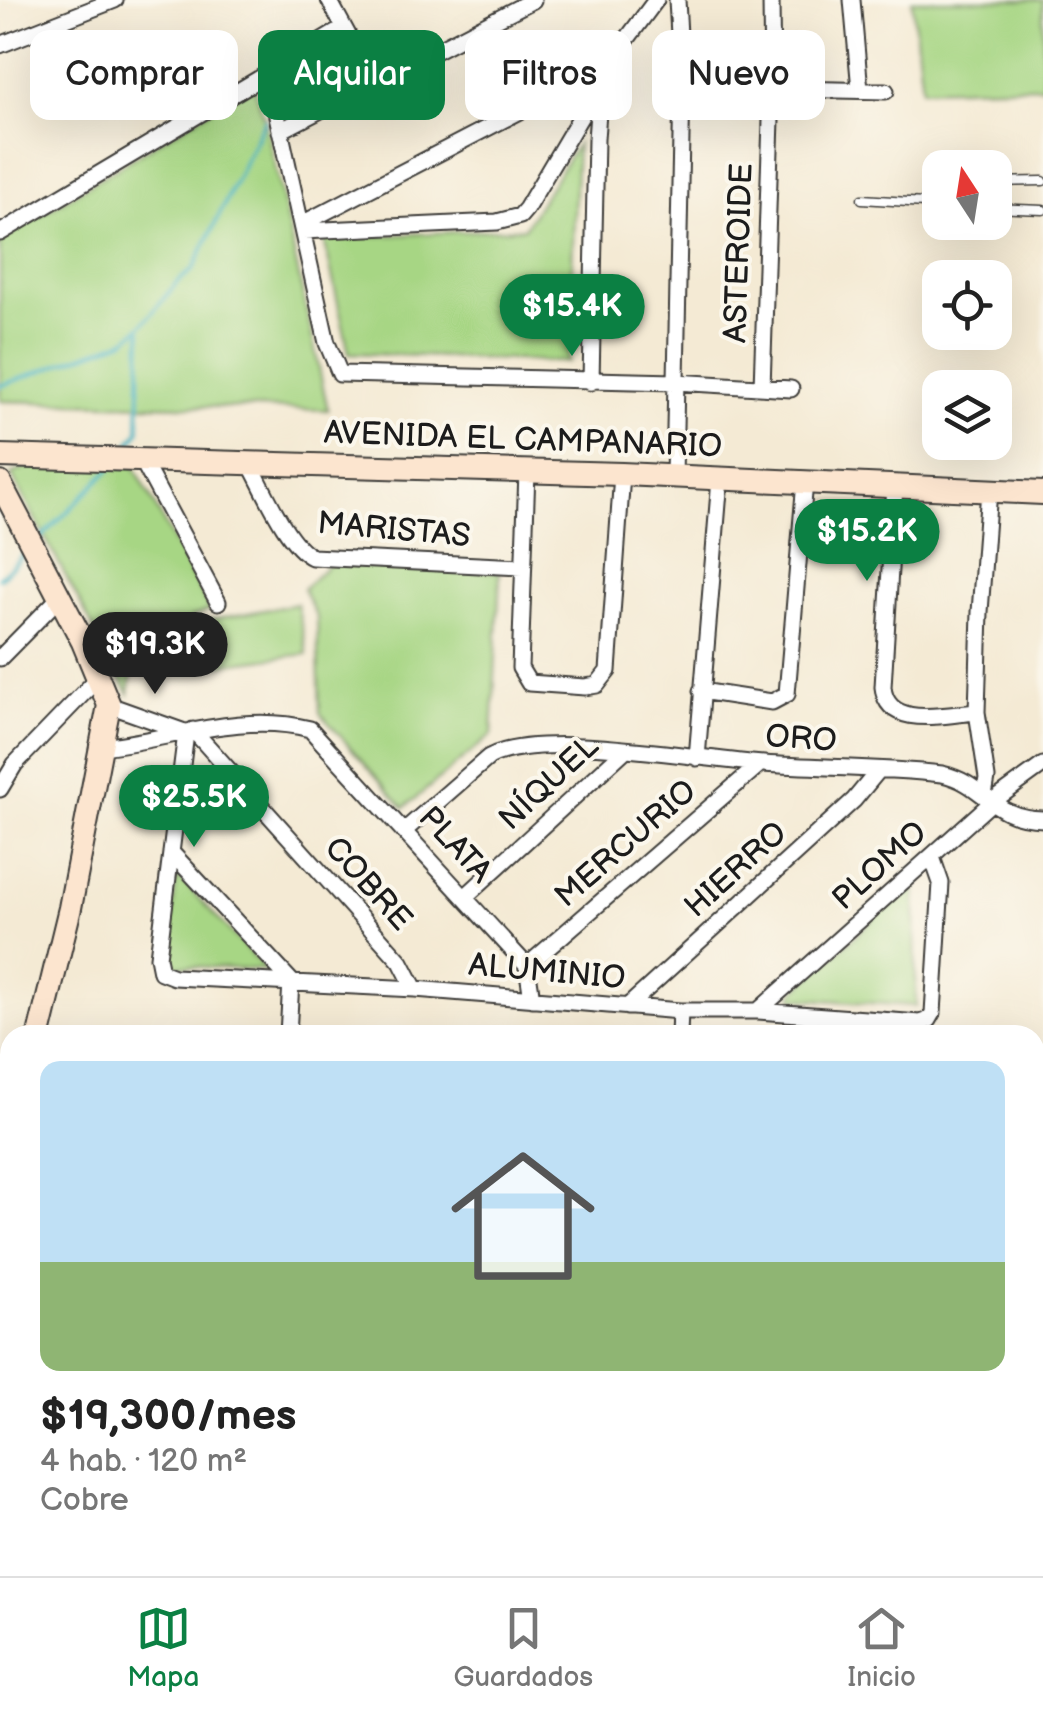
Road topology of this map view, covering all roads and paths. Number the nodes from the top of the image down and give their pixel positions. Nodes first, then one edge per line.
1 (115, 0) edge
2 (329, 0) edge
3 (534, 0) edge
4 (656, 0) edge
5 (677, 0) edge
6 (771, 0) edge
7 (852, 0) edge
8 (344, 28) joint
9 (341, 30) edge
10 (679, 30) edge
11 (771, 30) edge
12 (632, 32) edge
13 (0, 45) edge
14 (445, 45) edge
15 (258, 81) edge
16 (825, 90) edge
17 (860, 90) junction
18 (886, 90) dead end
19 (277, 120) edge
20 (302, 120) edge
21 (505, 120) edge
22 (579, 120) edge
23 (598, 120) edge
24 (681, 120) edge
25 (771, 120) edge
26 (280, 132) junction
27 (1043, 181) edge
28 (1012, 182) edge
29 (862, 200) dead end
30 (922, 203) edge
31 (1012, 209) edge
32 (1043, 210) edge
33 (302, 228) junction
34 (0, 234) edge
35 (591, 382) junction
36 (676, 382) junction
37 (762, 387) junction
38 (791, 389) dead end
39 (0, 456) edge
40 (142, 460) junction
41 (250, 464) junction
42 (527, 472) junction
43 (622, 474) junction
44 (674, 477) junction
45 (720, 478) junction
46 (804, 481) junction
47 (0, 484) edge
48 (895, 485) junction
49 (989, 490) junction
50 (1043, 493) edge
51 (522, 566) junction
52 (59, 598) junction
53 (218, 602) dead end
54 (0, 658) edge
55 (99, 676) junction
56 (701, 691) junction
57 (109, 705) junction
58 (977, 712) junction
59 (190, 732) junction
60 (321, 738) joint
61 (101, 747) junction
62 (624, 751) junction
63 (697, 758) junction
64 (760, 764) junction
65 (1043, 766) edge
66 (878, 771) junction
67 (0, 789) edge
68 (988, 799) junction
69 (1043, 819) edge
70 (404, 831) junction
71 (171, 852) junction
72 (932, 858) junction
73 (466, 896) junction
74 (527, 966) junction
75 (292, 981) junction
76 (414, 989) junction
77 (532, 998) junction
78 (627, 1007) junction
79 (680, 1011) junction
80 (758, 1011) junction
81 (41, 1025) edge
82 (289, 1025) edge
83 (679, 1025) edge

1 - 13 street
2 - 8 street
3 - 14 street
4 - 12 street
5 - 10 street
6 - 11 street, ASTEROIDE
7 - 17 street
8 - 9 street
15 - 34 street
16 - 17 street
17 - 18 street
19 - 26 street
20 - 26 street
21 - 33 street
22 - 33 street
23 - 35 street
24 - 36 street
25 - 37 street, ASTEROIDE
26 - 33 street
27 - 28 lane
29 - 30 lane
31 - 32 lane
33 - 35 street
35 - 36 street
36 - 37 street
36 - 44 street
37 - 38 street
39 - 40 street, AVENIDA EL CAMPANARIO
40 - 41 street, AVENIDA EL CAMPANARIO
40 - 53 street
41 - 42 street, AVENIDA EL CAMPANARIO
41 - 51 street, MARISTAS
42 - 43 street, AVENIDA EL CAMPANARIO
42 - 51 street
43 - 44 street, AVENIDA EL CAMPANARIO
43 - 51 street
44 - 45 street, AVENIDA EL CAMPANARIO
45 - 46 street, AVENIDA EL CAMPANARIO
45 - 56 street
46 - 48 street, AVENIDA EL CAMPANARIO
46 - 56 street
47 - 52 street
48 - 49 street, AVENIDA EL CAMPANARIO
48 - 58 street
49 - 50 street, AVENIDA EL CAMPANARIO
49 - 58 street
52 - 54 street
52 - 55 street
55 - 57 street
55 - 67 street
56 - 63 street
57 - 59 street, COBRE
57 - 61 street
58 - 68 street
59 - 60 street, COBRE
59 - 61 street, COBRE
59 - 71 street
59 - 76 street, COBRE
60 - 70 street, PLATA
61 - 81 street
62 - 63 street, ORO
62 - 70 street, ORO
62 - 73 street, NÍQUEL
63 - 64 street, ORO
64 - 66 street, ORO
64 - 74 street, MERCURIO
65 - 68 street, PLOMO
66 - 68 street, ORO
66 - 78 street, HIERRO
68 - 69 street, ORO
68 - 72 street, PLOMO
70 - 73 street, PLATA
71 - 75 street
71 - 75 street, ALUMINIO
72 - 80 street, PLOMO
72 - 80 street, ALUMINIO
73 - 74 street, PLATA
74 - 77 street
75 - 76 street, ALUMINIO
75 - 82 street
76 - 77 street, ALUMINIO
77 - 78 street, ALUMINIO
78 - 79 street, ALUMINIO
79 - 80 street, ALUMINIO
79 - 83 street

